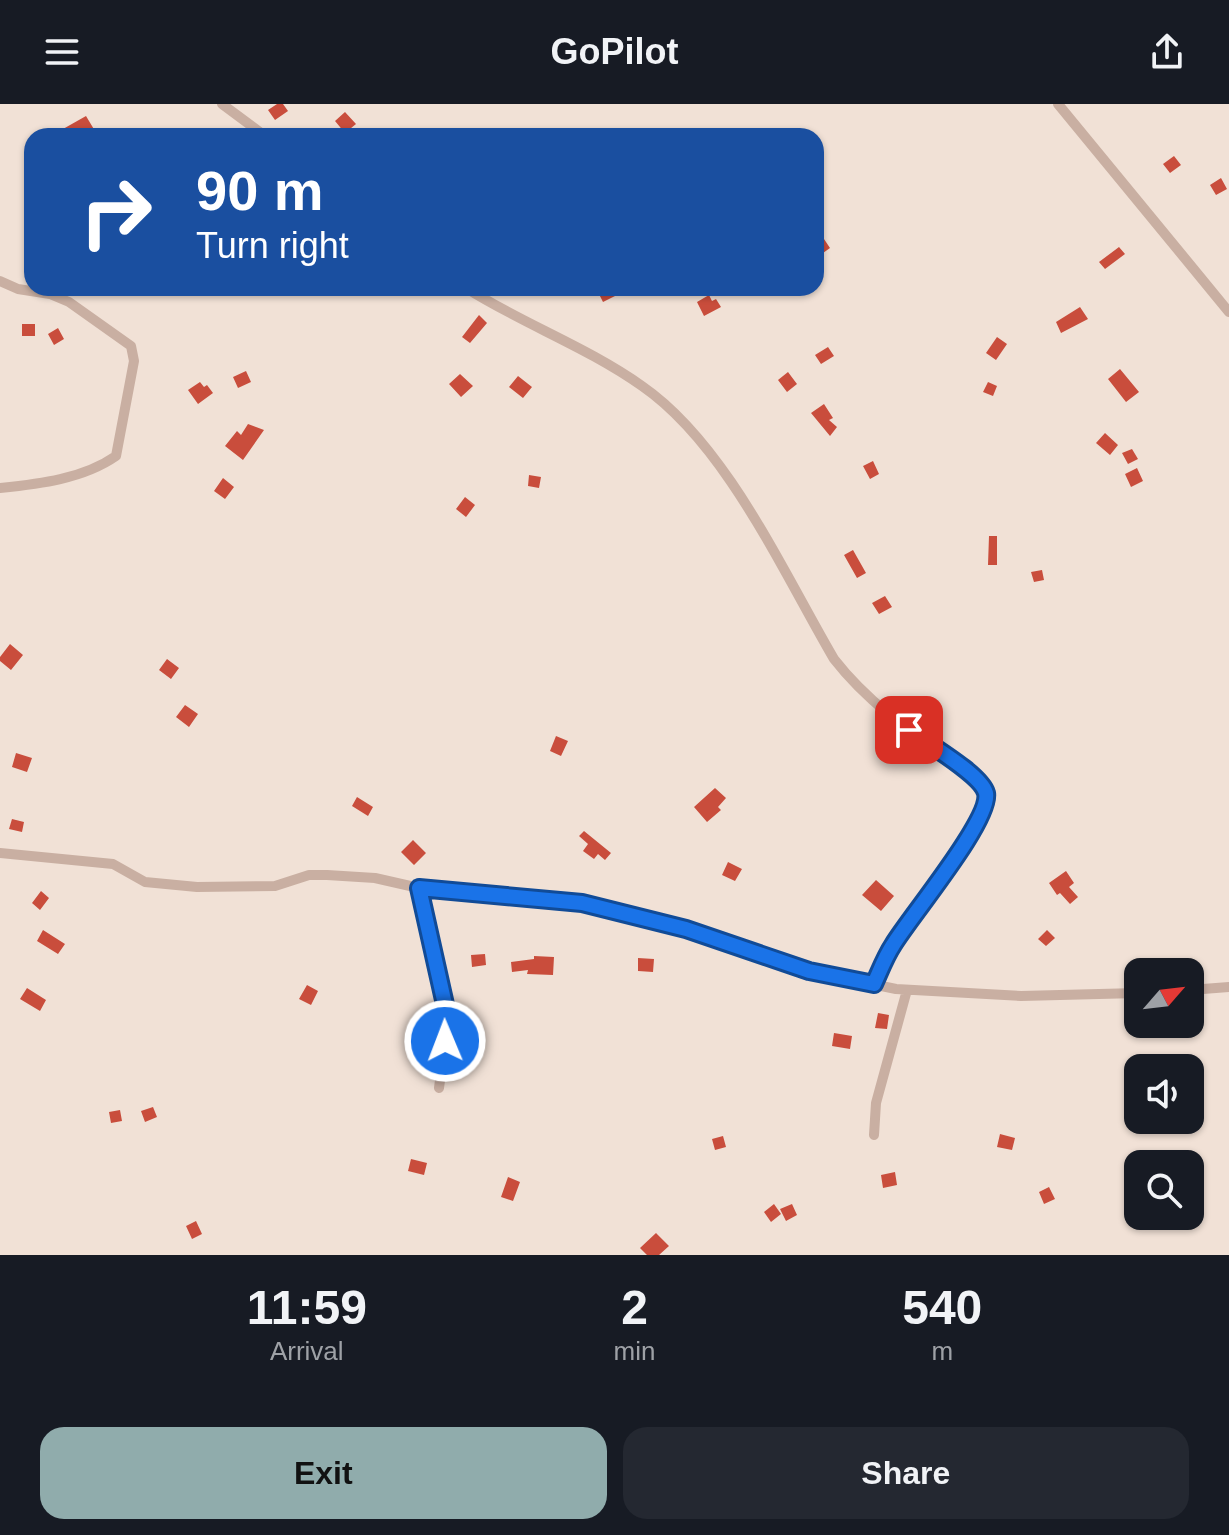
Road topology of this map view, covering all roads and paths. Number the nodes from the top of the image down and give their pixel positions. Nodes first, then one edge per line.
1 (222, 104) edge
2 (1058, 104) edge
3 (254, 128) edge
4 (0, 281) edge
5 (24, 290) edge
6 (55, 296) edge
7 (479, 296) edge
8 (1229, 312) edge
9 (0, 488) edge
10 (0, 853) edge
11 (419, 888) junction
12 (874, 984) junction
13 (1229, 987) edge
14 (1204, 989) edge
15 (907, 990) junction
16 (1124, 993) edge
17 (439, 1088) dead end
18 (874, 1135) dead end

1 - 3 street
2 - 8 street
4 - 5 street
6 - 9 street
7 - 12 street
10 - 11 street
11 - 12 street
11 - 17 street
12 - 15 street
13 - 14 street
15 - 16 street
15 - 18 street

